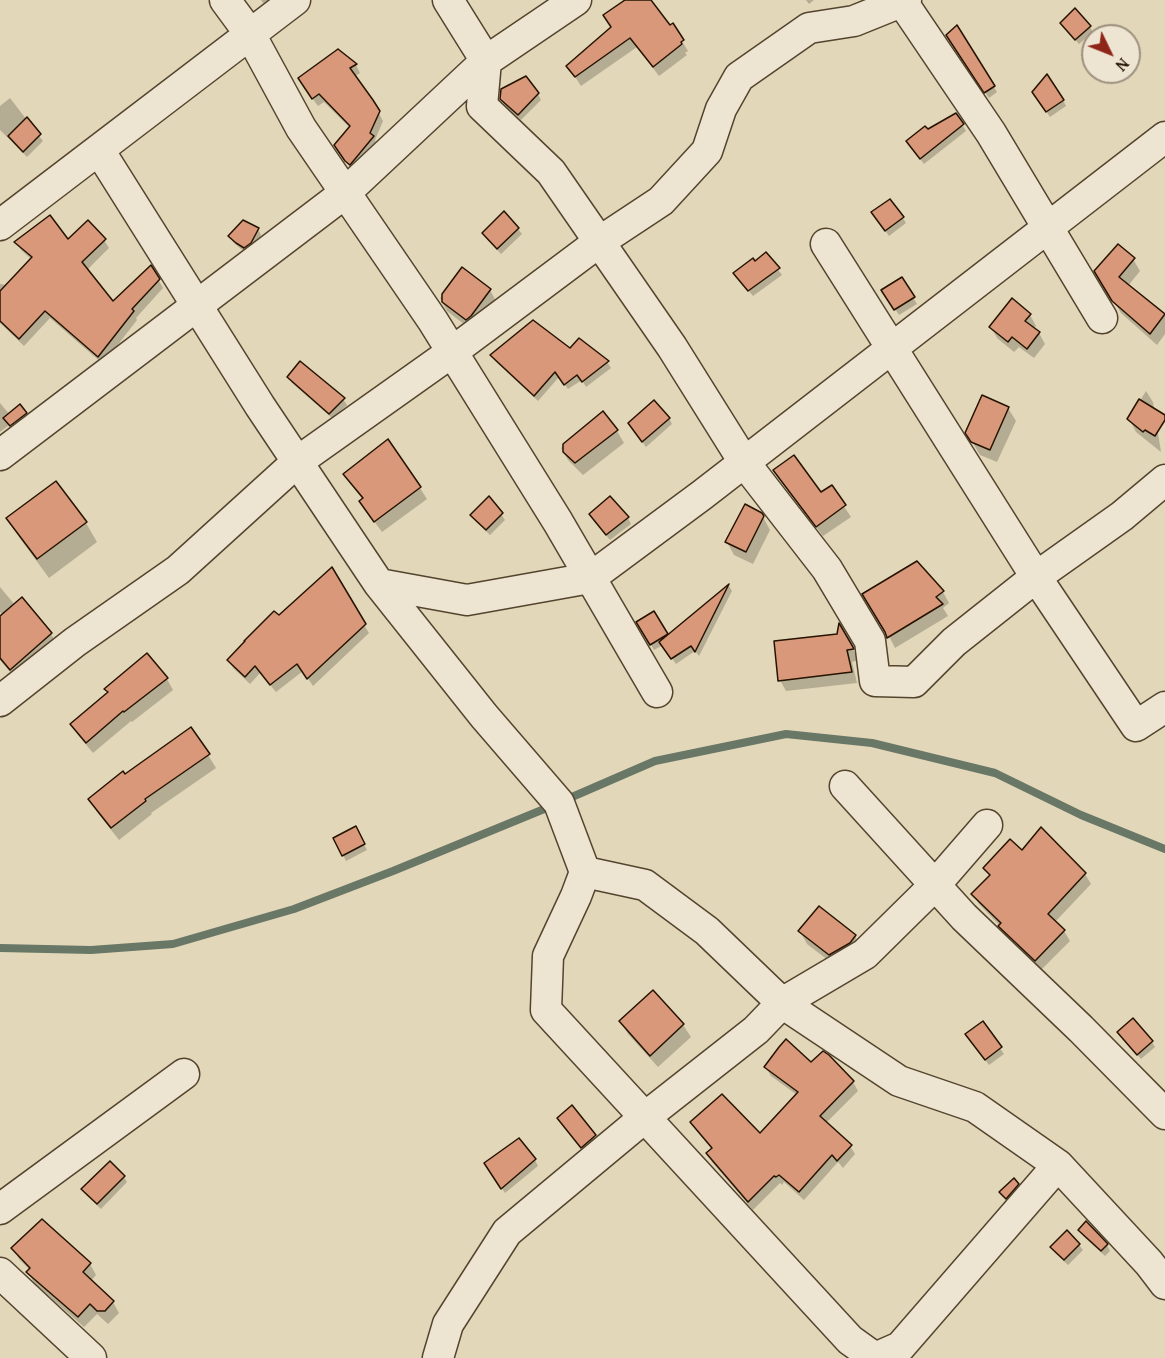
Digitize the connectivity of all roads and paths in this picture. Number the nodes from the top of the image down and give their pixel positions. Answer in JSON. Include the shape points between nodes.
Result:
{"nodes":[{"id":1,"x":225,"y":0,"type":"edge"},
{"id":2,"x":295,"y":0,"type":"edge"},
{"id":3,"x":448,"y":0,"type":"edge"},
{"id":4,"x":576,"y":0,"type":"edge"},
{"id":5,"x":903,"y":1,"type":"edge"},
{"id":6,"x":250,"y":34,"type":"junction"},
{"id":7,"x":486,"y":61,"type":"junction"},
{"id":8,"x":1165,"y":137,"type":"edge"},
{"id":9,"x":99,"y":150,"type":"junction"},
{"id":10,"x":345,"y":192,"type":"junction"},
{"id":11,"x":0,"y":225,"type":"edge"},
{"id":12,"x":1048,"y":228,"type":"junction"},
{"id":13,"x":599,"y":242,"type":"junction"},
{"id":14,"x":826,"y":244,"type":"dead end"},
{"id":15,"x":197,"y":306,"type":"junction"},
{"id":16,"x":1102,"y":318,"type":"dead end"},
{"id":17,"x":891,"y":348,"type":"junction"},
{"id":18,"x":452,"y":352,"type":"junction"},
{"id":19,"x":0,"y":455,"type":"edge"},
{"id":20,"x":297,"y":462,"type":"junction"},
{"id":21,"x":744,"y":462,"type":"junction"},
{"id":22,"x":1165,"y":480,"type":"edge"},
{"id":23,"x":1036,"y":577,"type":"junction"},
{"id":24,"x":590,"y":578,"type":"junction"},
{"id":25,"x":379,"y":584,"type":"junction"},
{"id":26,"x":657,"y":692,"type":"dead end"},
{"id":27,"x":2,"y":695,"type":"edge"},
{"id":28,"x":1165,"y":707,"type":"edge"},
{"id":29,"x":845,"y":786,"type":"dead end"},
{"id":30,"x":987,"y":825,"type":"dead end"},
{"id":31,"x":585,"y":872,"type":"junction"},
{"id":32,"x":935,"y":885,"type":"junction"},
{"id":33,"x":782,"y":1003,"type":"junction"},
{"id":34,"x":184,"y":1074,"type":"dead end"},
{"id":35,"x":1165,"y":1114,"type":"edge"},
{"id":36,"x":644,"y":1118,"type":"junction"},
{"id":37,"x":1059,"y":1165,"type":"junction"},
{"id":38,"x":0,"y":1209,"type":"edge"},
{"id":39,"x":0,"y":1273,"type":"edge"},
{"id":40,"x":1165,"y":1284,"type":"edge"},
{"id":41,"x":91,"y":1358,"type":"edge"},
{"id":42,"x":438,"y":1358,"type":"edge"},
{"id":43,"x":875,"y":1358,"type":"edge"}],
"edges":[{"from":1,"to":6,"type":"street"},
{"from":2,"to":6,"type":"street"},
{"from":3,"to":7,"type":"street"},
{"from":4,"to":7,"type":"street"},
{"from":5,"to":12,"type":"street","via":[[991,133]]},
{"from":5,"to":13,"type":"street","via":[[854,21],[809,28],[739,77],[721,109],[707,151],[661,201]]},
{"from":6,"to":9,"type":"street"},
{"from":6,"to":10,"type":"street","via":[[301,128]]},
{"from":7,"to":10,"type":"street"},
{"from":7,"to":13,"type":"street","via":[[482,106],[551,172]]},
{"from":8,"to":12,"type":"street"},
{"from":9,"to":11,"type":"street"},
{"from":9,"to":15,"type":"street"},
{"from":10,"to":15,"type":"street"},
{"from":10,"to":18,"type":"street"},
{"from":12,"to":16,"type":"street"},
{"from":12,"to":17,"type":"street"},
{"from":13,"to":18,"type":"street"},
{"from":13,"to":21,"type":"street","via":[[672,347]]},
{"from":14,"to":17,"type":"street"},
{"from":15,"to":19,"type":"street"},
{"from":15,"to":20,"type":"street"},
{"from":17,"to":21,"type":"street"},
{"from":17,"to":23,"type":"street"},
{"from":18,"to":20,"type":"street"},
{"from":18,"to":24,"type":"street"},
{"from":20,"to":25,"type":"street"},
{"from":20,"to":27,"type":"street","via":[[177,570]]},
{"from":21,"to":23,"type":"street","via":[[827,569],[870,641],[875,681],[914,682],[954,642]]},
{"from":21,"to":24,"type":"street"},
{"from":22,"to":23,"type":"street"},
{"from":23,"to":28,"type":"street","via":[[1136,726]]},
{"from":24,"to":25,"type":"street","via":[[467,600]]},
{"from":24,"to":26,"type":"street"},
{"from":25,"to":31,"type":"street","via":[[483,716],[559,803]]},
{"from":29,"to":32,"type":"street"},
{"from":30,"to":32,"type":"street"},
{"from":31,"to":33,"type":"street","via":[[645,885],[707,931]]},
{"from":31,"to":36,"type":"street","via":[[548,956],[546,1010]]},
{"from":32,"to":33,"type":"street","via":[[865,954]]},
{"from":32,"to":35,"type":"street"},
{"from":33,"to":36,"type":"street","via":[[756,1030]]},
{"from":33,"to":37,"type":"street","via":[[898,1081],[975,1107]]},
{"from":34,"to":38,"type":"street"},
{"from":36,"to":42,"type":"street","via":[[507,1232],[448,1324]]},
{"from":36,"to":43,"type":"street","via":[[849,1340]]},
{"from":37,"to":40,"type":"street"},
{"from":37,"to":43,"type":"street","via":[[900,1347]]},
{"from":39,"to":41,"type":"street"}]}
